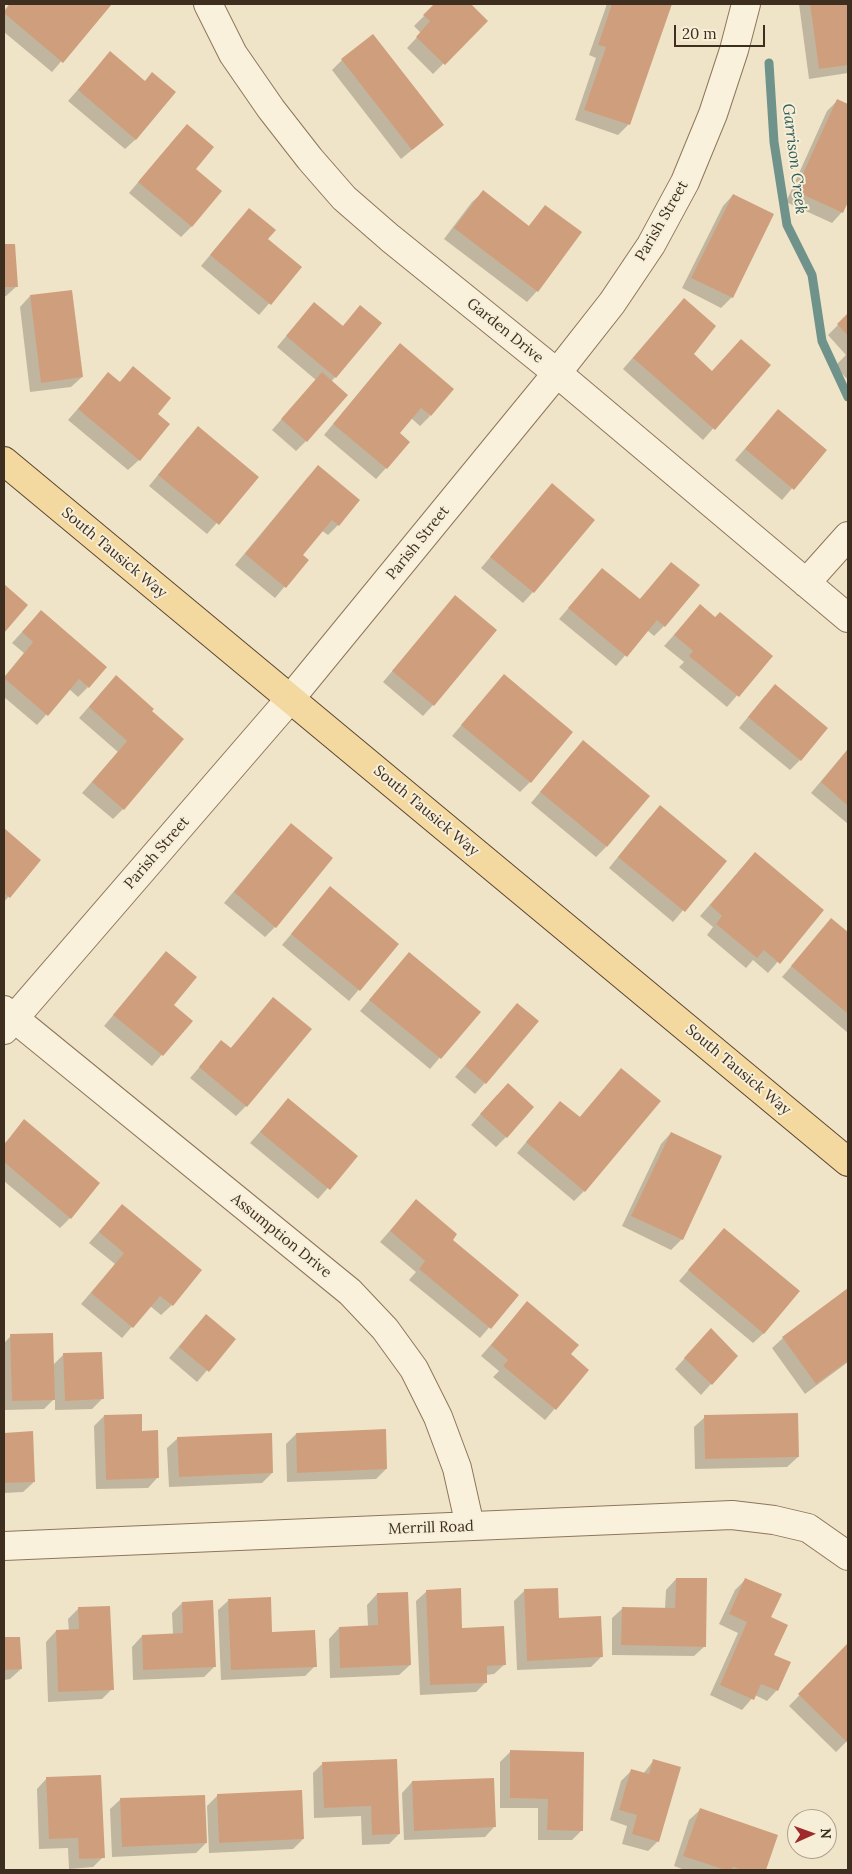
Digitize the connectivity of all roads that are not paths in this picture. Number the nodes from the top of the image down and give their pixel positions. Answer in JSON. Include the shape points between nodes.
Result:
{"nodes":[{"id":1,"x":208,"y":4,"type":"edge"},
{"id":2,"x":746,"y":4,"type":"edge"},
{"id":3,"x":557,"y":373,"type":"junction"},
{"id":4,"x":4,"y":461,"type":"edge"},
{"id":5,"x":848,"y":536,"type":"edge"},
{"id":6,"x":806,"y":583,"type":"junction"},
{"id":7,"x":848,"y":618,"type":"edge"},
{"id":8,"x":290,"y":699,"type":"junction"},
{"id":9,"x":7,"y":1020,"type":"edge"},
{"id":10,"x":848,"y":1162,"type":"edge"},
{"id":11,"x":470,"y":1526,"type":"junction"},
{"id":12,"x":4,"y":1546,"type":"edge"},
{"id":13,"x":848,"y":1556,"type":"edge"}],
"edges":[{"from":1,"to":3,"type":"street","name":"Garden Drive","via":[[233,54],[271,109],[344,198]]},
{"from":2,"to":3,"type":"street","name":"Parish Street","via":[[713,114],[686,182],[640,262]]},
{"from":3,"to":6,"type":"street","name":"Garden Drive"},
{"from":3,"to":8,"type":"street","name":"Parish Street"},
{"from":4,"to":8,"type":"main road","name":"South Tausick Way"},
{"from":5,"to":6,"type":"street"},
{"from":6,"to":7,"type":"street","name":"Garden Drive"},
{"from":8,"to":9,"type":"street","name":"Parish Street"},
{"from":8,"to":10,"type":"main road","name":"South Tausick Way"},
{"from":9,"to":11,"type":"street","name":"Assumption Drive","via":[[350,1292],[385,1329],[414,1369],[438,1417],[457,1468]]},
{"from":11,"to":12,"type":"street","name":"Merrill Road"},
{"from":11,"to":13,"type":"street","name":"Merrill Road","via":[[732,1515],[808,1528]]}]}
